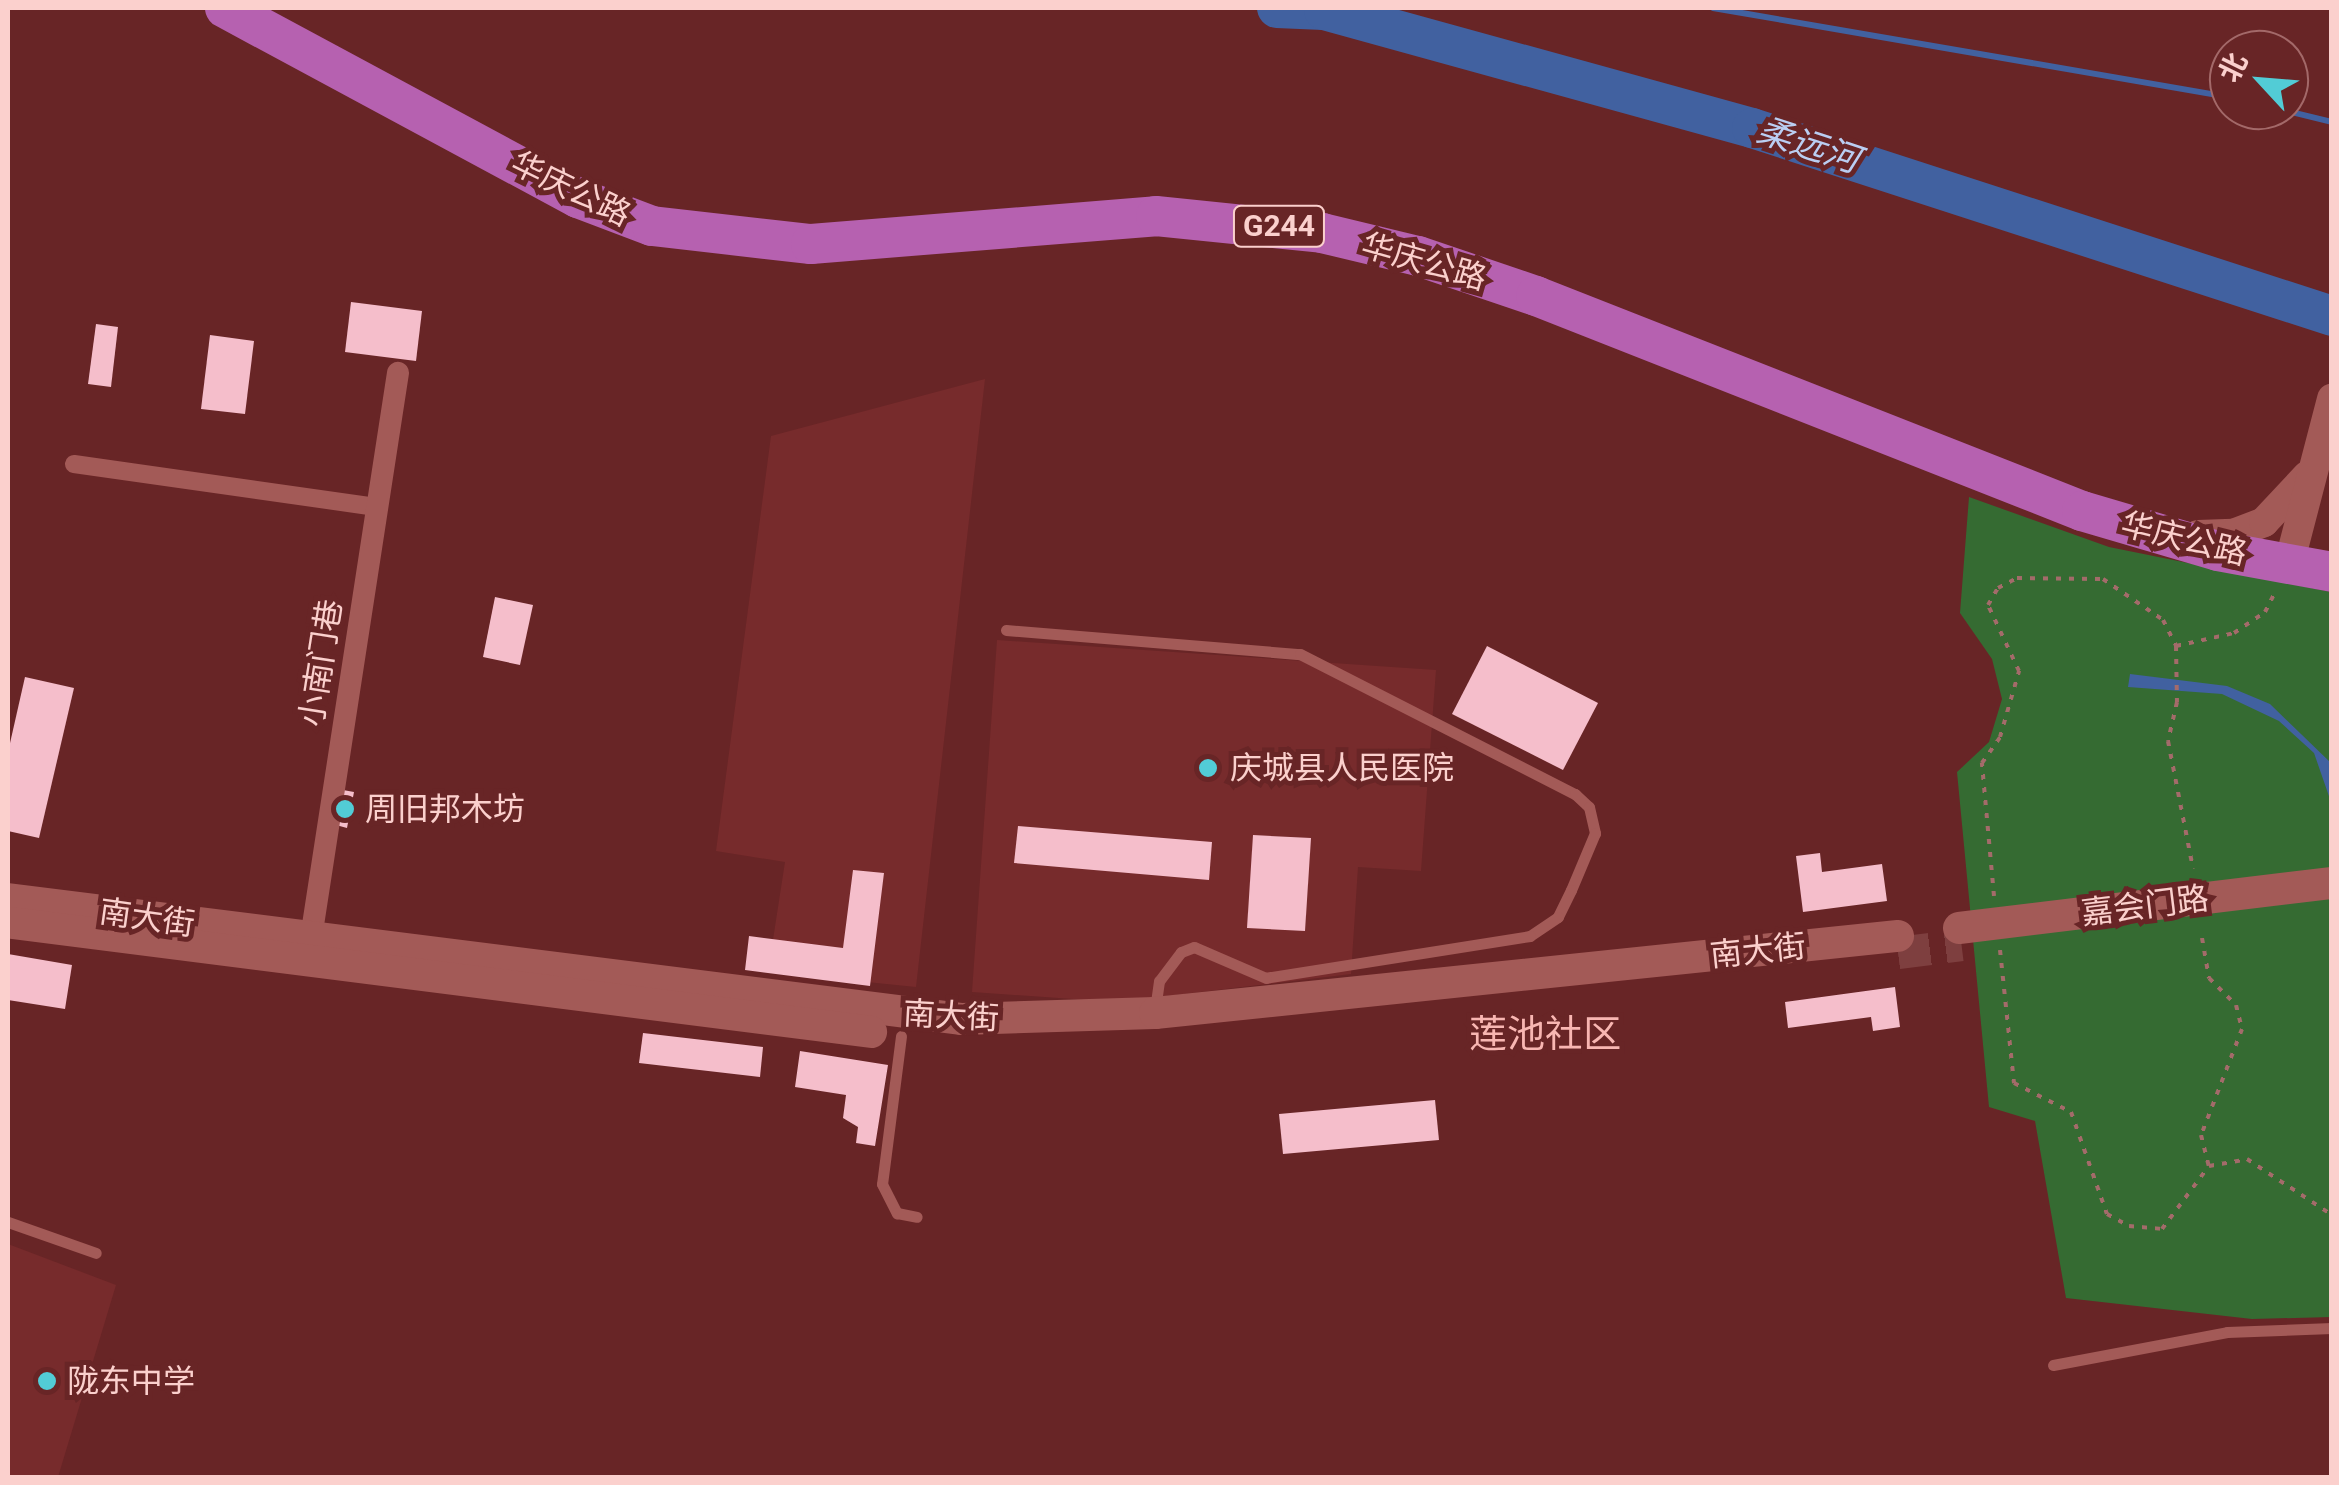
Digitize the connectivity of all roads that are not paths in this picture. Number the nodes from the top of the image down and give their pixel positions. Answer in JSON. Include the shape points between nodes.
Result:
{"nodes":[{"id":1,"x":225,"y":8,"type":"edge"},
{"id":2,"x":250,"y":8,"type":"edge"},
{"id":3,"x":398,"y":373,"type":"dead end"},
{"id":4,"x":2332,"y":399,"type":"edge"},
{"id":5,"x":74,"y":464,"type":"dead end"},
{"id":6,"x":2327,"y":467,"type":"edge"},
{"id":7,"x":378,"y":507,"type":"junction"},
{"id":8,"x":2198,"y":534,"type":"junction"},
{"id":9,"x":2309,"y":562,"type":"edge"},
{"id":10,"x":1006,"y":630,"type":"dead end"},
{"id":11,"x":2332,"y":884,"type":"edge"},
{"id":12,"x":8,"y":900,"type":"edge"},
{"id":13,"x":2332,"y":900,"type":"edge"},
{"id":14,"x":2090,"y":920,"type":"junction"},
{"id":15,"x":8,"y":922,"type":"edge"},
{"id":16,"x":1961,"y":936,"type":"tunnel mouth"},
{"id":17,"x":1898,"y":945,"type":"tunnel mouth"},
{"id":18,"x":309,"y":952,"type":"junction"},
{"id":19,"x":1155,"y":1021,"type":"junction"},
{"id":20,"x":901,"y":1036,"type":"junction"},
{"id":21,"x":917,"y":1216,"type":"dead end"},
{"id":22,"x":8,"y":1222,"type":"edge"},
{"id":23,"x":96,"y":1254,"type":"dead end"},
{"id":24,"x":2332,"y":1328,"type":"edge"},
{"id":25,"x":2052,"y":1365,"type":"dead end"}],
"edges":[{"from":1,"to":9,"type":"highway","name":"华庆公路","number":"G244","via":[[578,198],[652,226],[811,244],[1156,216],[1322,233],[1418,256],[1536,296],[2082,512]]},
{"from":2,"to":8,"type":"highway","name":"华庆公路","number":"G244","via":[[585,186],[655,214],[812,232],[1155,205],[1324,222],[1539,285],[2016,474]]},
{"from":3,"to":7,"type":"street","name":"小南门巷"},
{"from":4,"to":6,"type":"street"},
{"from":5,"to":7,"type":"street"},
{"from":6,"to":8,"type":"street","via":[[2264,522],[2232,534]]},
{"from":6,"to":9,"type":"street"},
{"from":7,"to":18,"type":"street","name":"小南门巷"},
{"from":8,"to":9,"type":"highway","name":"华庆公路","number":"G244"},
{"from":10,"to":19,"type":"lane","via":[[1300,654],[1589,807],[1595,833],[1571,890],[1558,917],[1530,936],[1266,978],[1194,947],[1181,952],[1159,981]]},
{"from":11,"to":14,"type":"main road","name":"嘉会门路"},
{"from":12,"to":18,"type":"main road","name":"南大街"},
{"from":13,"to":14,"type":"main road","name":"嘉会门路"},
{"from":14,"to":16,"type":"main road","name":"嘉会门路"},
{"from":15,"to":18,"type":"main road","name":"南大街"},
{"from":17,"to":19,"type":"main road","name":"南大街"},
{"from":18,"to":19,"type":"main road","name":"南大街","via":[[906,1015]]},
{"from":18,"to":20,"type":"main road","name":"南大街"},
{"from":19,"to":20,"type":"main road","name":"南大街","via":[[1053,1039]]},
{"from":20,"to":21,"type":"lane","via":[[882,1184],[897,1213]]},
{"from":22,"to":23,"type":"lane"},
{"from":24,"to":25,"type":"lane","via":[[2227,1332]]}]}
